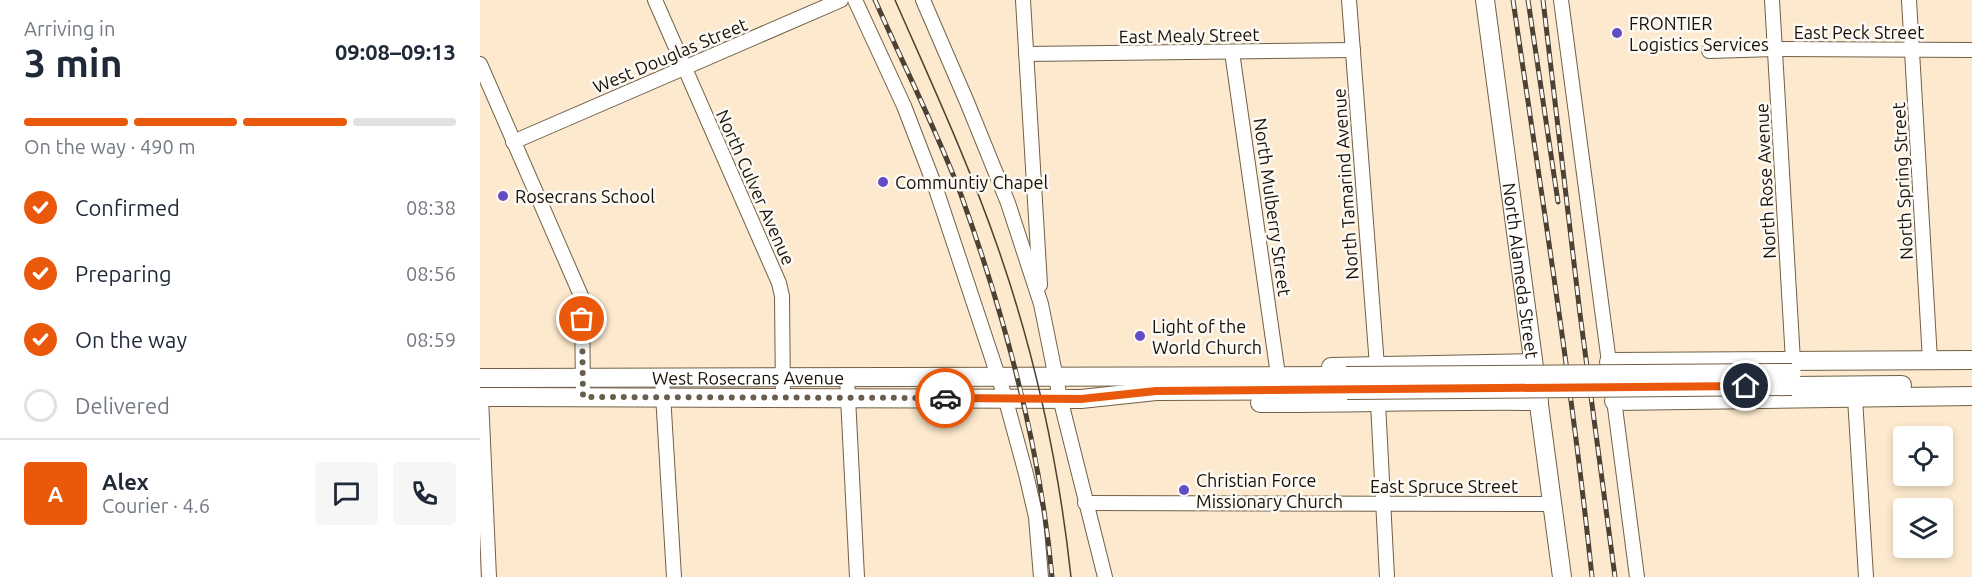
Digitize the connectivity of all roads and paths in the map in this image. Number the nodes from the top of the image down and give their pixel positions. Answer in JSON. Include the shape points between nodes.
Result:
{"nodes":[{"id":1,"x":655,"y":0,"type":"edge"},
{"id":2,"x":841,"y":0,"type":"edge"},
{"id":3,"x":855,"y":0,"type":"edge"},
{"id":4,"x":923,"y":0,"type":"edge"},
{"id":5,"x":1023,"y":0,"type":"edge"},
{"id":6,"x":1349,"y":0,"type":"edge"},
{"id":7,"x":1485,"y":0,"type":"edge"},
{"id":8,"x":1561,"y":0,"type":"edge"},
{"id":9,"x":1772,"y":0,"type":"edge"},
{"id":10,"x":1909,"y":0,"type":"edge"},
{"id":11,"x":1775,"y":49,"type":"junction"},
{"id":12,"x":1353,"y":50,"type":"junction"},
{"id":13,"x":1912,"y":50,"type":"junction"},
{"id":14,"x":1972,"y":50,"type":"edge"},
{"id":15,"x":1709,"y":51,"type":"dead end"},
{"id":16,"x":1232,"y":52,"type":"junction"},
{"id":17,"x":1026,"y":54,"type":"junction"},
{"id":18,"x":480,"y":64,"type":"edge"},
{"id":19,"x":684,"y":69,"type":"junction"},
{"id":20,"x":513,"y":142,"type":"junction"},
{"id":21,"x":1041,"y":304,"type":"junction"},
{"id":22,"x":1930,"y":360,"type":"junction"},
{"id":23,"x":1972,"y":360,"type":"edge"},
{"id":24,"x":1609,"y":362,"type":"junction"},
{"id":25,"x":1533,"y":363,"type":"junction"},
{"id":26,"x":1377,"y":366,"type":"junction"},
{"id":27,"x":1277,"y":368,"type":"junction"},
{"id":28,"x":1972,"y":372,"type":"edge"},
{"id":29,"x":1793,"y":373,"type":"junction"},
{"id":30,"x":847,"y":377,"type":"junction"},
{"id":31,"x":998,"y":377,"type":"junction"},
{"id":32,"x":1064,"y":377,"type":"junction"},
{"id":33,"x":480,"y":378,"type":"edge"},
{"id":34,"x":583,"y":378,"type":"junction"},
{"id":35,"x":662,"y":378,"type":"junction"},
{"id":36,"x":783,"y":378,"type":"junction"},
{"id":37,"x":1347,"y":383,"type":"junction"},
{"id":38,"x":1972,"y":384,"type":"edge"},
{"id":39,"x":1972,"y":396,"type":"edge"},
{"id":40,"x":481,"y":397,"type":"edge"},
{"id":41,"x":583,"y":397,"type":"junction"},
{"id":42,"x":664,"y":397,"type":"junction"},
{"id":43,"x":783,"y":397,"type":"junction"},
{"id":44,"x":848,"y":398,"type":"junction"},
{"id":45,"x":1013,"y":398,"type":"junction"},
{"id":46,"x":1060,"y":398,"type":"junction"},
{"id":47,"x":1855,"y":398,"type":"junction"},
{"id":48,"x":1081,"y":399,"type":"junction"},
{"id":49,"x":1614,"y":401,"type":"junction"},
{"id":50,"x":1539,"y":402,"type":"junction"},
{"id":51,"x":1378,"y":403,"type":"junction"},
{"id":52,"x":1085,"y":503,"type":"junction"},
{"id":53,"x":1551,"y":504,"type":"junction"},
{"id":54,"x":1382,"y":505,"type":"junction"},
{"id":55,"x":489,"y":577,"type":"edge"},
{"id":56,"x":674,"y":577,"type":"edge"},
{"id":57,"x":857,"y":577,"type":"edge"},
{"id":58,"x":1041,"y":577,"type":"edge"},
{"id":59,"x":1105,"y":577,"type":"edge"},
{"id":60,"x":1387,"y":577,"type":"edge"},
{"id":61,"x":1562,"y":577,"type":"edge"},
{"id":62,"x":1637,"y":577,"type":"edge"},
{"id":63,"x":1866,"y":577,"type":"edge"}],
"edges":[{"from":1,"to":19,"type":"street","name":"North Culver Avenue"},
{"from":2,"to":19,"type":"street","name":"West Douglas Street"},
{"from":3,"to":31,"type":"street","via":[[904,106],[936,189]]},
{"from":4,"to":21,"type":"street","via":[[1008,203]]},
{"from":5,"to":17,"type":"street"},
{"from":6,"to":12,"type":"street","name":"North Tamarind Avenue"},
{"from":7,"to":25,"type":"main road","name":"North Alameda Street"},
{"from":8,"to":24,"type":"street"},
{"from":9,"to":11,"type":"street","name":"North Rose Avenue"},
{"from":10,"to":13,"type":"street","name":"North Spring Street"},
{"from":11,"to":13,"type":"street","name":"East Peck Street"},
{"from":11,"to":15,"type":"street","name":"East Peck Street"},
{"from":11,"to":29,"type":"street","name":"North Rose Avenue"},
{"from":12,"to":16,"type":"street","name":"East Mealy Street"},
{"from":12,"to":26,"type":"street","name":"North Tamarind Avenue"},
{"from":13,"to":14,"type":"street","name":"East Peck Street"},
{"from":13,"to":22,"type":"street","name":"North Spring Street"},
{"from":16,"to":17,"type":"street","name":"East Mealy Street"},
{"from":16,"to":27,"type":"street","name":"North Mulberry Street"},
{"from":17,"to":21,"type":"street"},
{"from":18,"to":20,"type":"street"},
{"from":19,"to":20,"type":"street","name":"West Douglas Street"},
{"from":19,"to":36,"type":"street","name":"North Culver Avenue","via":[[778,283],[782,296]]},
{"from":20,"to":34,"type":"street","via":[[582,298]]},
{"from":21,"to":32,"type":"street"},
{"from":22,"to":23,"type":"main road"},
{"from":22,"to":29,"type":"main road"},
{"from":24,"to":29,"type":"main road"},
{"from":24,"to":49,"type":"street"},
{"from":25,"to":26,"type":"main road"},
{"from":25,"to":50,"type":"main road","name":"North Alameda Street"},
{"from":26,"to":27,"type":"main road"},
{"from":27,"to":32,"type":"main road","via":[[1134,369]]},
{"from":28,"to":29,"type":"main road"},
{"from":29,"to":37,"type":"main road","bridge":true},
{"from":29,"to":38,"type":"main road"},
{"from":30,"to":31,"type":"main road","name":"West Rosecrans Avenue"},
{"from":30,"to":36,"type":"main road","name":"West Rosecrans Avenue"},
{"from":30,"to":44,"type":"street"},
{"from":31,"to":32,"type":"main road","name":"West Rosecrans Avenue"},
{"from":31,"to":45,"type":"street"},
{"from":32,"to":37,"type":"main road"},
{"from":32,"to":46,"type":"street"},
{"from":33,"to":34,"type":"main road","name":"West Rosecrans Avenue"},
{"from":34,"to":35,"type":"main road","name":"West Rosecrans Avenue"},
{"from":34,"to":41,"type":"street"},
{"from":35,"to":36,"type":"main road","name":"West Rosecrans Avenue"},
{"from":35,"to":42,"type":"street"},
{"from":36,"to":43,"type":"street","name":"North Culver Avenue"},
{"from":37,"to":48,"type":"main road","via":[[1156,391]]},
{"from":39,"to":47,"type":"main road"},
{"from":40,"to":41,"type":"main road","name":"West Rosecrans Avenue"},
{"from":40,"to":55,"type":"street"},
{"from":41,"to":42,"type":"main road","name":"West Rosecrans Avenue"},
{"from":42,"to":43,"type":"main road","name":"West Rosecrans Avenue"},
{"from":42,"to":56,"type":"street"},
{"from":43,"to":44,"type":"main road","name":"West Rosecrans Avenue"},
{"from":44,"to":45,"type":"main road","name":"West Rosecrans Avenue"},
{"from":44,"to":57,"type":"street"},
{"from":45,"to":46,"type":"main road","name":"West Rosecrans Avenue"},
{"from":45,"to":58,"type":"street","via":[[1035,517]]},
{"from":46,"to":48,"type":"main road","name":"West Rosecrans Avenue"},
{"from":46,"to":52,"type":"street"},
{"from":47,"to":49,"type":"main road"},
{"from":47,"to":63,"type":"street"},
{"from":48,"to":51,"type":"main road","via":[[1146,403]]},
{"from":49,"to":62,"type":"street"},
{"from":50,"to":51,"type":"main road"},
{"from":50,"to":53,"type":"main road","name":"North Alameda Street"},
{"from":51,"to":54,"type":"street"},
{"from":52,"to":54,"type":"street","name":"East Spruce Street"},
{"from":52,"to":59,"type":"street"},
{"from":53,"to":54,"type":"street","name":"East Spruce Street"},
{"from":53,"to":61,"type":"main road","name":"North Alameda Street"},
{"from":54,"to":60,"type":"street"}]}
